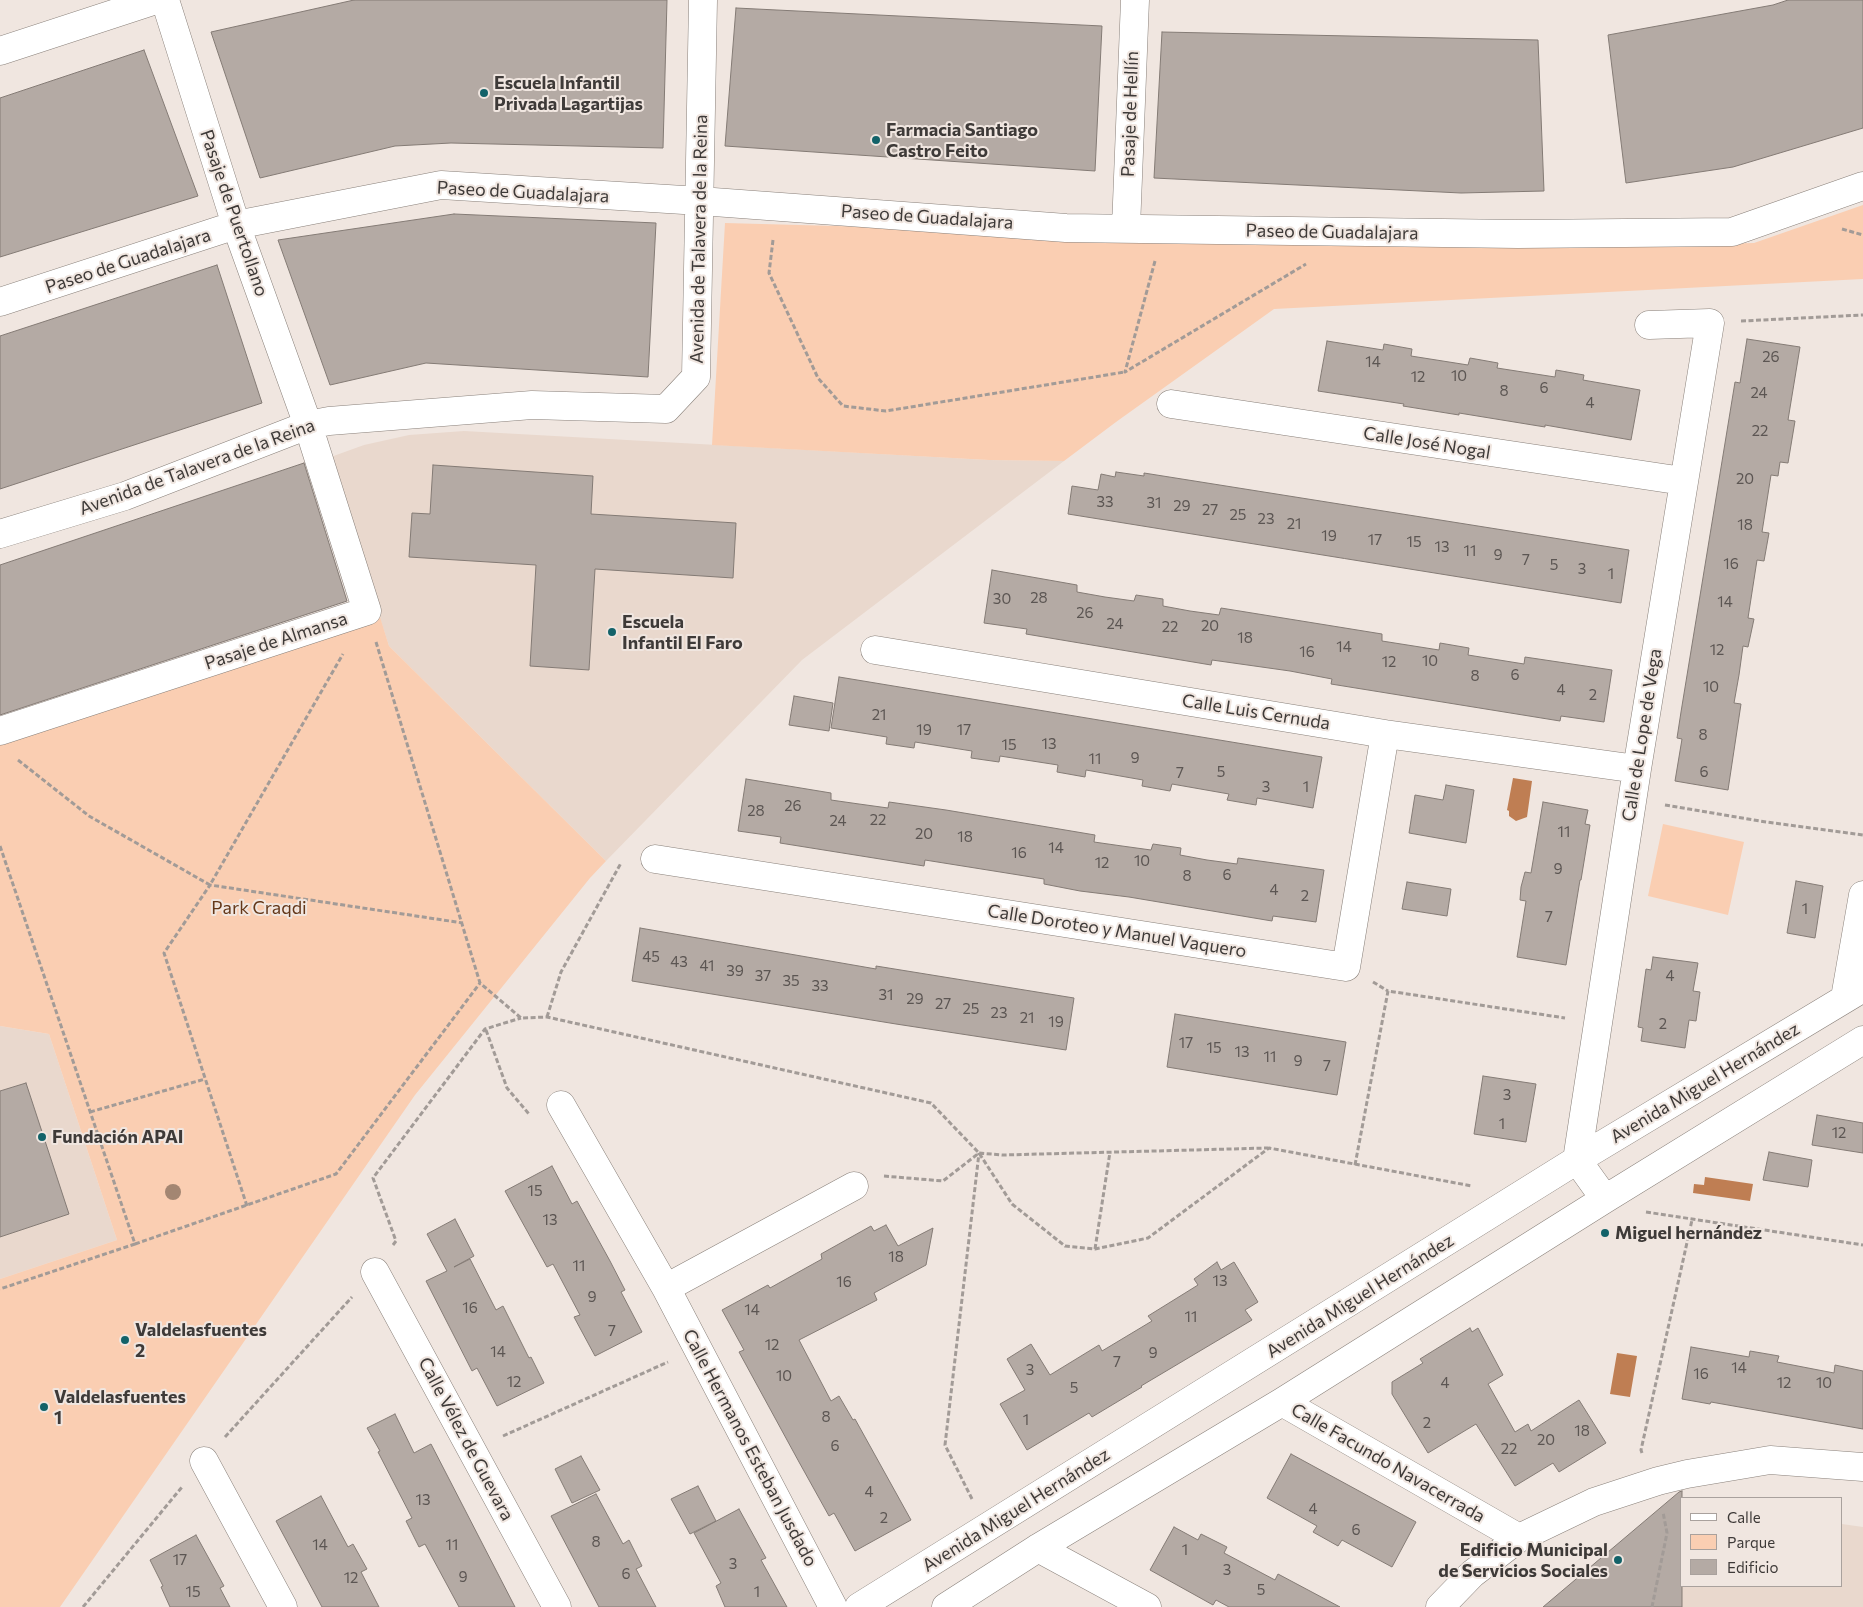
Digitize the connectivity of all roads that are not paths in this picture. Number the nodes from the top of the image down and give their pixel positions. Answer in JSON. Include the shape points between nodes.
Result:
{"nodes":[{"id":1,"x":156,"y":0,"type":"edge"},
{"id":2,"x":164,"y":0,"type":"edge"},
{"id":3,"x":704,"y":0,"type":"edge"},
{"id":4,"x":1135,"y":0,"type":"edge"},
{"id":5,"x":0,"y":50,"type":"edge"},
{"id":6,"x":1863,"y":186,"type":"edge"},
{"id":7,"x":700,"y":201,"type":"junction"},
{"id":8,"x":236,"y":226,"type":"junction"},
{"id":9,"x":1126,"y":228,"type":"junction"},
{"id":10,"x":0,"y":302,"type":"edge"},
{"id":11,"x":1649,"y":325,"type":"dead end"},
{"id":12,"x":1171,"y":404,"type":"dead end"},
{"id":13,"x":308,"y":425,"type":"junction"},
{"id":14,"x":1683,"y":481,"type":"junction"},
{"id":15,"x":0,"y":534,"type":"edge"},
{"id":16,"x":875,"y":650,"type":"dead end"},
{"id":17,"x":0,"y":731,"type":"edge"},
{"id":18,"x":1385,"y":734,"type":"junction"},
{"id":19,"x":1637,"y":769,"type":"junction"},
{"id":20,"x":654,"y":859,"type":"road end"},
{"id":21,"x":1863,"y":895,"type":"edge"},
{"id":22,"x":1854,"y":993,"type":"edge"},
{"id":23,"x":1863,"y":1040,"type":"edge"},
{"id":24,"x":561,"y":1105,"type":"road end"},
{"id":25,"x":1577,"y":1160,"type":"junction"},
{"id":26,"x":854,"y":1186,"type":"road end"},
{"id":27,"x":1602,"y":1202,"type":"junction"},
{"id":28,"x":376,"y":1272,"type":"road end"},
{"id":29,"x":666,"y":1288,"type":"junction"},
{"id":30,"x":1282,"y":1402,"type":"junction"},
{"id":31,"x":204,"y":1461,"type":"road end"},
{"id":32,"x":1863,"y":1467,"type":"edge"},
{"id":33,"x":1519,"y":1538,"type":"junction"},
{"id":34,"x":1038,"y":1548,"type":"junction"},
{"id":35,"x":283,"y":1607,"type":"edge"},
{"id":36,"x":557,"y":1607,"type":"edge"},
{"id":37,"x":833,"y":1607,"type":"edge"},
{"id":38,"x":859,"y":1607,"type":"edge"},
{"id":39,"x":946,"y":1607,"type":"edge"},
{"id":40,"x":1148,"y":1607,"type":"edge"},
{"id":41,"x":1440,"y":1607,"type":"edge"}],
"edges":[{"from":1,"to":5,"type":"street"},
{"from":2,"to":8,"type":"street","name":"Pasaje de Puertollano"},
{"from":3,"to":7,"type":"street","name":"Avenida de Talavera de la Reina"},
{"from":4,"to":9,"type":"street","name":"Pasaje de Hellín"},
{"from":6,"to":9,"type":"street","name":"Paseo de Guadalajara","via":[[1732,232],[1518,234]]},
{"from":7,"to":8,"type":"street","name":"Paseo de Guadalajara","via":[[441,185]]},
{"from":7,"to":9,"type":"street","name":"Paseo de Guadalajara","via":[[1066,228]]},
{"from":7,"to":13,"type":"street","name":"Avenida de Talavera de la Reina","via":[[696,377],[666,409],[532,405]]},
{"from":8,"to":10,"type":"street","name":"Paseo de Guadalajara"},
{"from":8,"to":13,"type":"street","name":"Pasaje de Puertollano"},
{"from":11,"to":14,"type":"street","name":"Calle de Lope de Vega","via":[[1710,323]]},
{"from":12,"to":14,"type":"street","name":"Calle José Nogal"},
{"from":13,"to":15,"type":"street","name":"Avenida de Talavera de la Reina","via":[[124,496]]},
{"from":13,"to":17,"type":"street","name":"Pasaje de Almansa","via":[[367,611]]},
{"from":14,"to":19,"type":"street","name":"Calle de Lope de Vega"},
{"from":16,"to":18,"type":"street","name":"Calle Luis Cernuda"},
{"from":18,"to":19,"type":"street","name":"Calle Luis Cernuda"},
{"from":18,"to":20,"type":"street","name":"Calle Doroteo y Manuel Vaquero","via":[[1346,967]]},
{"from":19,"to":25,"type":"street","name":"Calle de Lope de Vega"},
{"from":21,"to":22,"type":"street"},
{"from":22,"to":25,"type":"street","name":"Avenida Miguel Hernández"},
{"from":23,"to":27,"type":"street"},
{"from":24,"to":29,"type":"street","name":"Calle Hermanos Esteban Jusdado"},
{"from":25,"to":27,"type":"street"},
{"from":25,"to":38,"type":"street","name":"Avenida Miguel Hernández"},
{"from":26,"to":29,"type":"street"},
{"from":27,"to":30,"type":"street"},
{"from":28,"to":36,"type":"street","name":"Calle Vélez de Guevara"},
{"from":29,"to":37,"type":"street","name":"Calle Hermanos Esteban Jusdado"},
{"from":30,"to":33,"type":"street","name":"Calle Facundo Navacerrada"},
{"from":30,"to":34,"type":"street"},
{"from":31,"to":35,"type":"street"},
{"from":32,"to":33,"type":"street","via":[[1770,1460],[1688,1474],[1594,1502]]},
{"from":33,"to":41,"type":"street","via":[[1472,1574]]},
{"from":34,"to":39,"type":"street"},
{"from":34,"to":40,"type":"street"}]}
